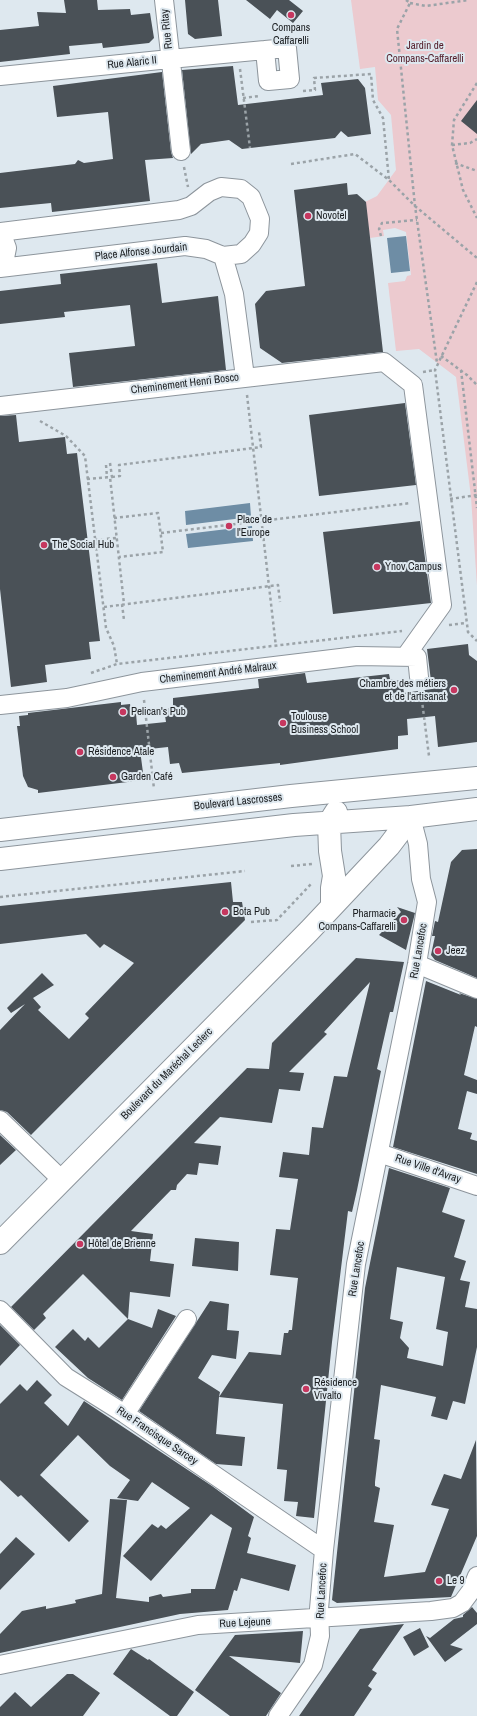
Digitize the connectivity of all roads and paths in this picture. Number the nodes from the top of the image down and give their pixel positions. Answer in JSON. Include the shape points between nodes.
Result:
{"nodes":[{"id":1,"x":164,"y":0,"type":"edge"},
{"id":2,"x":406,"y":0,"type":"edge"},
{"id":3,"x":469,"y":0,"type":"edge"},
{"id":4,"x":410,"y":3,"type":"junction"},
{"id":5,"x":265,"y":50,"type":"dead end"},
{"id":6,"x":237,"y":53,"type":"junction"},
{"id":7,"x":170,"y":59,"type":"junction"},
{"id":8,"x":0,"y":76,"type":"edge"},
{"id":9,"x":477,"y":83,"type":"edge"},
{"id":10,"x":299,"y":92,"type":"dead end"},
{"id":11,"x":267,"y":95,"type":"dead end"},
{"id":12,"x":243,"y":98,"type":"junction"},
{"id":13,"x":477,"y":139,"type":"edge"},
{"id":14,"x":452,"y":145,"type":"junction"},
{"id":15,"x":250,"y":148,"type":"dead end"},
{"id":16,"x":181,"y":151,"type":"joint"},
{"id":17,"x":455,"y":163,"type":"junction"},
{"id":18,"x":291,"y":164,"type":"dead end"},
{"id":19,"x":477,"y":172,"type":"edge"},
{"id":20,"x":389,"y":180,"type":"junction"},
{"id":21,"x":191,"y":206,"type":"junction"},
{"id":22,"x":415,"y":206,"type":"junction"},
{"id":23,"x":477,"y":218,"type":"edge"},
{"id":24,"x":417,"y":220,"type":"junction"},
{"id":25,"x":0,"y":233,"type":"edge"},
{"id":26,"x":381,"y":236,"type":"dead end"},
{"id":27,"x":223,"y":256,"type":"junction"},
{"id":28,"x":477,"y":258,"type":"edge"},
{"id":29,"x":0,"y":267,"type":"edge"},
{"id":30,"x":477,"y":282,"type":"edge"},
{"id":31,"x":441,"y":356,"type":"junction"},
{"id":32,"x":437,"y":364,"type":"junction"},
{"id":33,"x":461,"y":370,"type":"junction"},
{"id":34,"x":245,"y":377,"type":"junction"},
{"id":35,"x":477,"y":385,"type":"edge"},
{"id":36,"x":0,"y":406,"type":"edge"},
{"id":37,"x":40,"y":421,"type":"dead end"},
{"id":38,"x":259,"y":432,"type":"dead end"},
{"id":39,"x":253,"y":448,"type":"junction"},
{"id":40,"x":110,"y":463,"type":"dead end"},
{"id":41,"x":106,"y":465,"type":"dead end"},
{"id":42,"x":110,"y":477,"type":"junction"},
{"id":43,"x":87,"y":479,"type":"junction"},
{"id":44,"x":477,"y":496,"type":"edge"},
{"id":45,"x":450,"y":499,"type":"junction"},
{"id":46,"x":429,"y":501,"type":"junction"},
{"id":47,"x":477,"y":508,"type":"edge"},
{"id":48,"x":114,"y":518,"type":"junction"},
{"id":49,"x":261,"y":521,"type":"junction"},
{"id":50,"x":160,"y":532,"type":"junction"},
{"id":51,"x":116,"y":538,"type":"junction"},
{"id":52,"x":95,"y":540,"type":"junction"},
{"id":53,"x":119,"y":557,"type":"junction"},
{"id":54,"x":269,"y":586,"type":"junction"},
{"id":55,"x":280,"y":602,"type":"dead end"},
{"id":56,"x":123,"y":604,"type":"junction"},
{"id":57,"x":104,"y":607,"type":"junction"},
{"id":58,"x":124,"y":620,"type":"dead end"},
{"id":59,"x":466,"y":623,"type":"junction"},
{"id":60,"x":425,"y":628,"type":"junction"},
{"id":61,"x":477,"y":641,"type":"edge"},
{"id":62,"x":276,"y":646,"type":"junction"},
{"id":63,"x":405,"y":657,"type":"junction"},
{"id":64,"x":117,"y":664,"type":"junction"},
{"id":65,"x":278,"y":666,"type":"junction"},
{"id":66,"x":89,"y":674,"type":"dead end"},
{"id":67,"x":419,"y":678,"type":"joint"},
{"id":68,"x":142,"y":682,"type":"junction"},
{"id":69,"x":0,"y":705,"type":"edge"},
{"id":70,"x":430,"y":756,"type":"dead end"},
{"id":71,"x":477,"y":778,"type":"edge"},
{"id":72,"x":393,"y":787,"type":"junction"},
{"id":73,"x":154,"y":789,"type":"dead end"},
{"id":74,"x":348,"y":791,"type":"junction"},
{"id":75,"x":477,"y":809,"type":"edge"},
{"id":76,"x":411,"y":817,"type":"junction"},
{"id":77,"x":329,"y":823,"type":"junction"},
{"id":78,"x":0,"y":830,"type":"edge"},
{"id":79,"x":313,"y":858,"type":"dead end"},
{"id":80,"x":0,"y":859,"type":"edge"},
{"id":81,"x":314,"y":864,"type":"junction"},
{"id":82,"x":291,"y":866,"type":"dead end"},
{"id":83,"x":313,"y":870,"type":"dead end"},
{"id":84,"x":245,"y":871,"type":"dead end"},
{"id":85,"x":313,"y":881,"type":"dead end"},
{"id":86,"x":0,"y":897,"type":"edge"},
{"id":87,"x":332,"y":904,"type":"junction"},
{"id":88,"x":251,"y":922,"type":"dead end"},
{"id":89,"x":417,"y":964,"type":"junction"},
{"id":90,"x":477,"y":989,"type":"edge"},
{"id":91,"x":0,"y":1120,"type":"edge"},
{"id":92,"x":379,"y":1153,"type":"junction"},
{"id":93,"x":62,"y":1180,"type":"junction"},
{"id":94,"x":477,"y":1186,"type":"edge"},
{"id":95,"x":0,"y":1243,"type":"edge"},
{"id":96,"x":0,"y":1310,"type":"edge"},
{"id":97,"x":187,"y":1319,"type":"dead end"},
{"id":98,"x":125,"y":1414,"type":"junction"},
{"id":99,"x":324,"y":1550,"type":"junction"},
{"id":100,"x":477,"y":1576,"type":"edge"},
{"id":101,"x":320,"y":1618,"type":"junction"},
{"id":102,"x":0,"y":1665,"type":"edge"},
{"id":103,"x":278,"y":1716,"type":"edge"}],
"edges":[{"from":1,"to":7,"type":"street","name":"Rue Ritay"},
{"from":2,"to":4,"type":"path"},
{"from":3,"to":4,"type":"path","via":[[426,6]]},
{"from":4,"to":22,"type":"path","via":[[397,29]]},
{"from":5,"to":6,"type":"street","name":"Rue Alaric II"},
{"from":6,"to":7,"type":"street","name":"Rue Alaric II"},
{"from":6,"to":12,"type":"path"},
{"from":7,"to":8,"type":"street","name":"Rue Alaric II"},
{"from":7,"to":16,"type":"street","name":"Rue Ritay"},
{"from":9,"to":14,"type":"path","via":[[454,120]]},
{"from":10,"to":20,"type":"path","via":[[315,90],[314,78],[371,74],[373,100],[383,118]]},
{"from":11,"to":12,"type":"path"},
{"from":12,"to":15,"type":"path"},
{"from":13,"to":14,"type":"path","via":[[470,143]]},
{"from":14,"to":17,"type":"path"},
{"from":16,"to":21,"type":"path"},
{"from":17,"to":19,"type":"path"},
{"from":17,"to":23,"type":"path","via":[[463,190]]},
{"from":18,"to":20,"type":"path","via":[[355,154]]},
{"from":20,"to":22,"type":"path"},
{"from":21,"to":25,"type":"street","name":"Place Alfonse Jourdain","via":[[179,210]]},
{"from":21,"to":27,"type":"street","name":"Place Alfonse Jourdain","via":[[220,187],[232,187],[252,197],[260,219],[259,233],[241,254]]},
{"from":22,"to":24,"type":"path"},
{"from":22,"to":28,"type":"path"},
{"from":24,"to":26,"type":"path","via":[[382,223],[379,228]]},
{"from":24,"to":32,"type":"path"},
{"from":25,"to":29,"type":"street","name":"Place Alfonse Jourdain","via":[[7,248]]},
{"from":27,"to":29,"type":"street","name":"Place Alfonse Jourdain","via":[[206,249],[185,246]]},
{"from":27,"to":34,"type":"street","via":[[234,294]]},
{"from":30,"to":31,"type":"path"},
{"from":31,"to":32,"type":"path"},
{"from":31,"to":33,"type":"path"},
{"from":32,"to":45,"type":"path","via":[[435,370]]},
{"from":33,"to":35,"type":"path"},
{"from":33,"to":44,"type":"path"},
{"from":34,"to":36,"type":"street","name":"Cheminement Henri Bosco"},
{"from":34,"to":39,"type":"path"},
{"from":34,"to":46,"type":"street","name":"Cheminement Henri Bosco","via":[[384,362],[413,385]]},
{"from":37,"to":43,"type":"path","via":[[66,436],[84,456]]},
{"from":38,"to":39,"type":"path","via":[[261,447]]},
{"from":39,"to":42,"type":"path","via":[[119,465],[120,476]]},
{"from":39,"to":49,"type":"path"},
{"from":40,"to":42,"type":"path"},
{"from":41,"to":42,"type":"path"},
{"from":42,"to":43,"type":"path"},
{"from":42,"to":48,"type":"path"},
{"from":43,"to":52,"type":"path"},
{"from":44,"to":45,"type":"path"},
{"from":44,"to":47,"type":"path"},
{"from":45,"to":46,"type":"path"},
{"from":45,"to":59,"type":"path"},
{"from":46,"to":49,"type":"path"},
{"from":46,"to":60,"type":"street","name":"Cheminement Henri Bosco","via":[[442,606]]},
{"from":48,"to":50,"type":"path","via":[[158,513]]},
{"from":48,"to":51,"type":"path"},
{"from":49,"to":50,"type":"path"},
{"from":49,"to":54,"type":"path"},
{"from":50,"to":53,"type":"path","via":[[163,552]]},
{"from":51,"to":52,"type":"path"},
{"from":51,"to":53,"type":"path"},
{"from":52,"to":57,"type":"path"},
{"from":53,"to":56,"type":"path"},
{"from":54,"to":55,"type":"path","via":[[278,585]]},
{"from":54,"to":56,"type":"path"},
{"from":54,"to":62,"type":"path"},
{"from":56,"to":57,"type":"path"},
{"from":56,"to":58,"type":"path"},
{"from":57,"to":64,"type":"path","via":[[106,628],[114,646]]},
{"from":59,"to":60,"type":"path"},
{"from":59,"to":61,"type":"path","via":[[468,632]]},
{"from":60,"to":62,"type":"path"},
{"from":60,"to":63,"type":"street","name":"Cheminement Henri Bosco"},
{"from":62,"to":64,"type":"path"},
{"from":62,"to":65,"type":"path"},
{"from":63,"to":65,"type":"street","name":"Cheminement André Malraux","via":[[357,656]]},
{"from":63,"to":67,"type":"street","via":[[417,657]]},
{"from":64,"to":66,"type":"path"},
{"from":65,"to":68,"type":"street","name":"Cheminement André Malraux"},
{"from":67,"to":70,"type":"path"},
{"from":68,"to":69,"type":"street","name":"Cheminement André Malraux","via":[[67,698]]},
{"from":68,"to":73,"type":"path"},
{"from":71,"to":72,"type":"main road","name":"Boulevard Lascrosses"},
{"from":72,"to":74,"type":"main road","name":"Boulevard Lascrosses"},
{"from":72,"to":76,"type":"main road"},
{"from":74,"to":77,"type":"main road"},
{"from":74,"to":78,"type":"main road","name":"Boulevard Lascrosses"},
{"from":75,"to":76,"type":"main road"},
{"from":76,"to":77,"type":"main road"},
{"from":76,"to":87,"type":"main road","name":"Boulevard du Maréchal Leclerc","via":[[389,846]]},
{"from":76,"to":89,"type":"street","name":"Rue Lancefoc","via":[[427,902]]},
{"from":77,"to":80,"type":"main road","via":[[207,834]]},
{"from":77,"to":87,"type":"main road","via":[[334,876]]},
{"from":79,"to":81,"type":"path"},
{"from":81,"to":82,"type":"path"},
{"from":81,"to":83,"type":"path"},
{"from":84,"to":86,"type":"path"},
{"from":85,"to":88,"type":"path","via":[[277,920]]},
{"from":87,"to":93,"type":"main road","name":"Boulevard du Maréchal Leclerc","via":[[309,931]]},
{"from":89,"to":90,"type":"street"},
{"from":89,"to":92,"type":"street","name":"Rue Lancefoc"},
{"from":91,"to":93,"type":"street"},
{"from":92,"to":94,"type":"street","name":"Rue Ville d'Avray"},
{"from":92,"to":99,"type":"street","name":"Rue Lancefoc","via":[[356,1264]]},
{"from":93,"to":95,"type":"main road","name":"Boulevard du Maréchal Leclerc"},
{"from":96,"to":98,"type":"street","name":"Rue Francisque Sarcey","via":[[66,1377]]},
{"from":97,"to":98,"type":"street"},
{"from":98,"to":99,"type":"street","name":"Rue Francisque Sarcey"},
{"from":99,"to":101,"type":"street","name":"Rue Lancefoc"},
{"from":100,"to":101,"type":"street","name":"Rue Lejeune","via":[[471,1591],[462,1603],[453,1608]]},
{"from":101,"to":102,"type":"street","name":"Rue Lejeune","via":[[198,1625]]},
{"from":101,"to":103,"type":"street","name":"Rue Lancefoc","via":[[320,1636],[313,1665]]}]}
